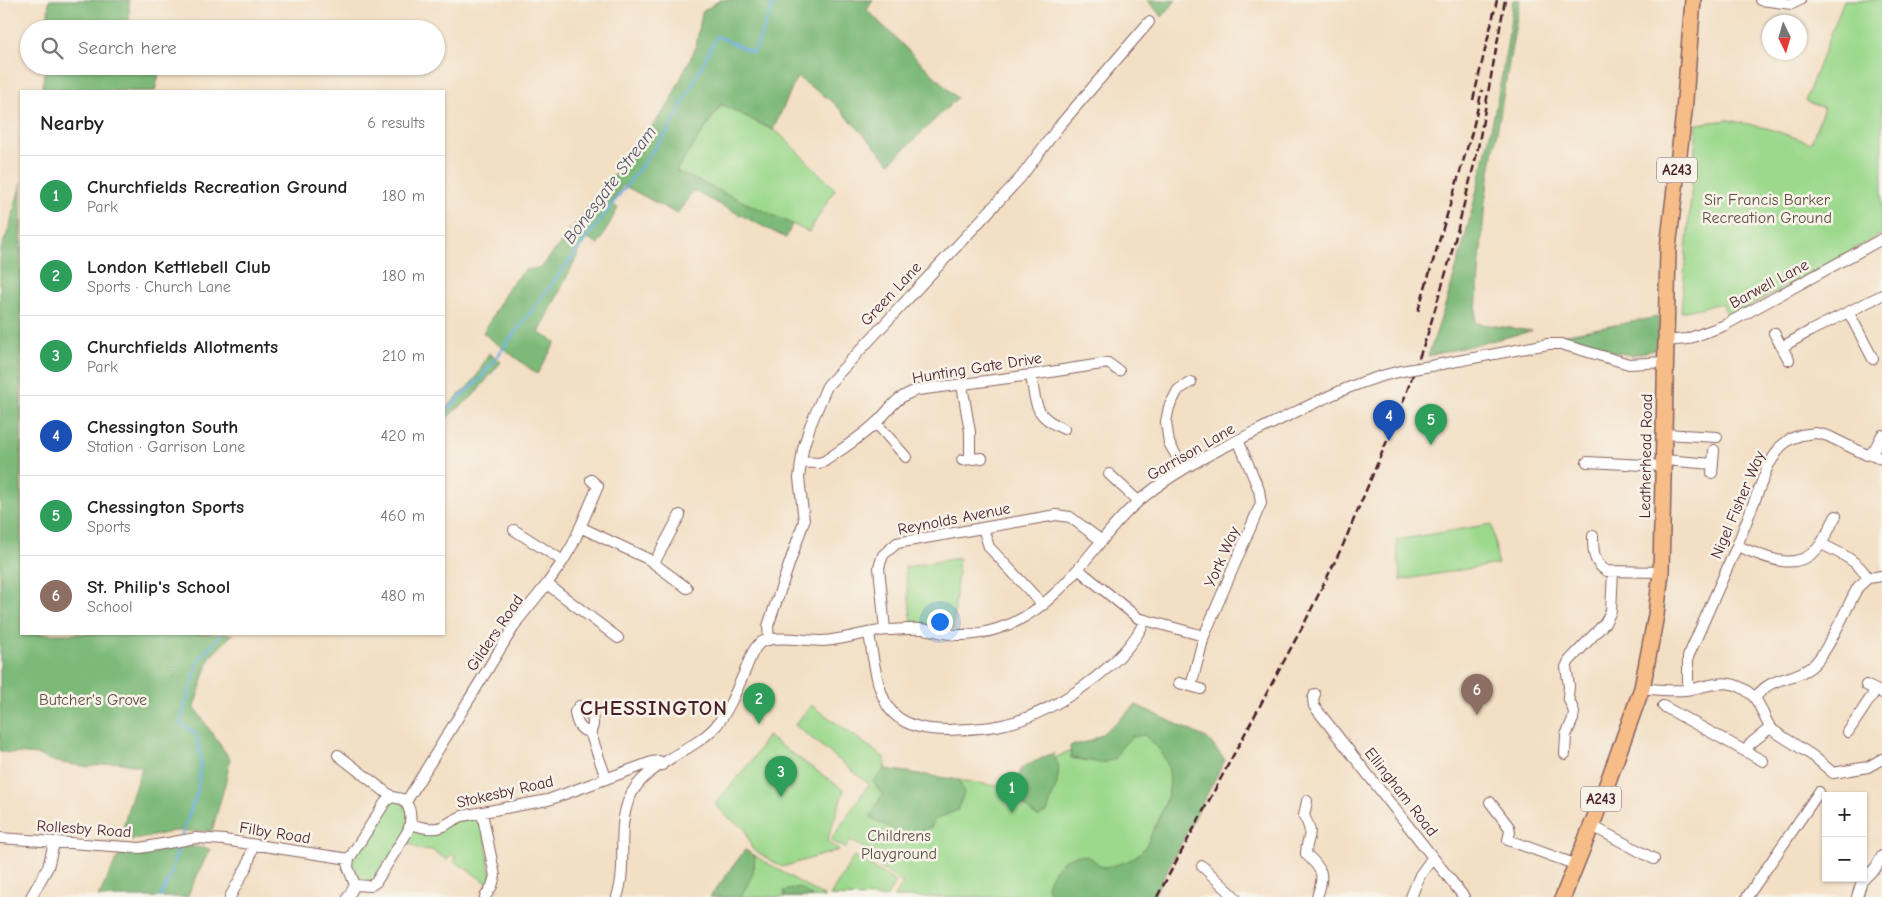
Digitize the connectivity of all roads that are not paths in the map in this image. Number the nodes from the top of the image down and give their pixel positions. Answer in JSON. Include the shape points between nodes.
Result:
{"nodes":[{"id":1,"x":1693,"y":0,"type":"edge"},
{"id":2,"x":1761,"y":0,"type":"edge"},
{"id":3,"x":1800,"y":0,"type":"edge"},
{"id":4,"x":1149,"y":22,"type":"dead end"},
{"id":5,"x":1882,"y":239,"type":"edge"},
{"id":6,"x":1882,"y":295,"type":"edge"},
{"id":7,"x":1850,"y":312,"type":"junction"},
{"id":8,"x":1774,"y":333,"type":"dead end"},
{"id":9,"x":1666,"y":341,"type":"junction"},
{"id":10,"x":1782,"y":347,"type":"junction"},
{"id":11,"x":1868,"y":357,"type":"dead end"},
{"id":12,"x":1789,"y":360,"type":"dead end"},
{"id":13,"x":1665,"y":362,"type":"junction"},
{"id":14,"x":1119,"y":372,"type":"dead end"},
{"id":15,"x":1031,"y":376,"type":"junction"},
{"id":16,"x":1191,"y":382,"type":"dead end"},
{"id":17,"x":962,"y":385,"type":"junction"},
{"id":18,"x":876,"y":423,"type":"junction"},
{"id":19,"x":1064,"y":429,"type":"dead end"},
{"id":20,"x":1664,"y":434,"type":"junction"},
{"id":21,"x":1882,"y":435,"type":"edge"},
{"id":22,"x":1717,"y":437,"type":"dead end"},
{"id":23,"x":1238,"y":440,"type":"junction"},
{"id":24,"x":1714,"y":450,"type":"dead end"},
{"id":25,"x":1871,"y":454,"type":"junction"},
{"id":26,"x":906,"y":457,"type":"dead end"},
{"id":27,"x":982,"y":458,"type":"dead end"},
{"id":28,"x":1882,"y":459,"type":"edge"},
{"id":29,"x":801,"y":462,"type":"junction"},
{"id":30,"x":1587,"y":462,"type":"dead end"},
{"id":31,"x":1664,"y":463,"type":"junction"},
{"id":32,"x":1184,"y":469,"type":"junction"},
{"id":33,"x":1109,"y":474,"type":"dead end"},
{"id":34,"x":599,"y":485,"type":"dead end"},
{"id":35,"x":1138,"y":501,"type":"junction"},
{"id":36,"x":1836,"y":516,"type":"dead end"},
{"id":37,"x":674,"y":520,"type":"dead end"},
{"id":38,"x":580,"y":527,"type":"junction"},
{"id":39,"x":983,"y":528,"type":"junction"},
{"id":40,"x":520,"y":530,"type":"dead end"},
{"id":41,"x":1593,"y":536,"type":"dead end"},
{"id":42,"x":1102,"y":541,"type":"junction"},
{"id":43,"x":1821,"y":544,"type":"junction"},
{"id":44,"x":1737,"y":546,"type":"junction"},
{"id":45,"x":563,"y":561,"type":"junction"},
{"id":46,"x":654,"y":563,"type":"junction"},
{"id":47,"x":1078,"y":569,"type":"junction"},
{"id":48,"x":1613,"y":572,"type":"junction"},
{"id":49,"x":1661,"y":572,"type":"junction"},
{"id":50,"x":1882,"y":576,"type":"edge"},
{"id":51,"x":1868,"y":578,"type":"junction"},
{"id":52,"x":547,"y":584,"type":"junction"},
{"id":53,"x":687,"y":588,"type":"dead end"},
{"id":54,"x":1043,"y":605,"type":"junction"},
{"id":55,"x":1145,"y":620,"type":"junction"},
{"id":56,"x":885,"y":630,"type":"junction"},
{"id":57,"x":869,"y":634,"type":"junction"},
{"id":58,"x":1204,"y":636,"type":"junction"},
{"id":59,"x":618,"y":638,"type":"dead end"},
{"id":60,"x":769,"y":640,"type":"junction"},
{"id":61,"x":1179,"y":683,"type":"dead end"},
{"id":62,"x":1866,"y":685,"type":"dead end"},
{"id":63,"x":1191,"y":686,"type":"junction"},
{"id":64,"x":1642,"y":688,"type":"junction"},
{"id":65,"x":1201,"y":689,"type":"dead end"},
{"id":66,"x":1688,"y":689,"type":"junction"},
{"id":67,"x":1879,"y":692,"type":"edge"},
{"id":68,"x":1315,"y":694,"type":"dead end"},
{"id":69,"x":1755,"y":698,"type":"junction"},
{"id":70,"x":1670,"y":708,"type":"dead end"},
{"id":71,"x":1770,"y":728,"type":"junction"},
{"id":72,"x":590,"y":732,"type":"dead end"},
{"id":73,"x":1848,"y":732,"type":"dead end"},
{"id":74,"x":1565,"y":754,"type":"dead end"},
{"id":75,"x":338,"y":755,"type":"dead end"},
{"id":76,"x":1749,"y":757,"type":"junction"},
{"id":77,"x":1882,"y":759,"type":"edge"},
{"id":78,"x":1763,"y":761,"type":"dead end"},
{"id":79,"x":662,"y":765,"type":"junction"},
{"id":80,"x":624,"y":772,"type":"junction"},
{"id":81,"x":606,"y":778,"type":"junction"},
{"id":82,"x":636,"y":786,"type":"junction"},
{"id":83,"x":1819,"y":792,"type":"dead end"},
{"id":84,"x":392,"y":798,"type":"junction"},
{"id":85,"x":406,"y":802,"type":"junction"},
{"id":86,"x":1307,"y":802,"type":"dead end"},
{"id":87,"x":1490,"y":802,"type":"dead end"},
{"id":88,"x":482,"y":813,"type":"junction"},
{"id":89,"x":410,"y":824,"type":"junction"},
{"id":90,"x":1592,"y":826,"type":"junction"},
{"id":91,"x":0,"y":838,"type":"edge"},
{"id":92,"x":196,"y":838,"type":"joint"},
{"id":93,"x":54,"y":843,"type":"junction"},
{"id":94,"x":253,"y":845,"type":"junction"},
{"id":95,"x":1882,"y":856,"type":"edge"},
{"id":96,"x":1433,"y":857,"type":"junction"},
{"id":97,"x":349,"y":859,"type":"junction"},
{"id":98,"x":1654,"y":859,"type":"dead end"},
{"id":99,"x":1577,"y":865,"type":"junction"},
{"id":100,"x":1202,"y":866,"type":"dead end"},
{"id":101,"x":1879,"y":869,"type":"edge"},
{"id":102,"x":355,"y":885,"type":"junction"},
{"id":103,"x":31,"y":897,"type":"edge"},
{"id":104,"x":230,"y":897,"type":"edge"},
{"id":105,"x":348,"y":897,"type":"edge"},
{"id":106,"x":485,"y":897,"type":"edge"},
{"id":107,"x":617,"y":897,"type":"edge"},
{"id":108,"x":1235,"y":897,"type":"edge"},
{"id":109,"x":1317,"y":897,"type":"edge"},
{"id":110,"x":1410,"y":897,"type":"edge"},
{"id":111,"x":1464,"y":897,"type":"edge"},
{"id":112,"x":1563,"y":897,"type":"edge"},
{"id":113,"x":1746,"y":897,"type":"edge"},
{"id":114,"x":1857,"y":897,"type":"edge"}],
"edges":[{"from":1,"to":9,"type":"highway","name":"Leatherhead Road","number":"A243","via":[[1668,248]]},
{"from":2,"to":3,"type":"street","via":[[1788,4]]},
{"from":4,"to":29,"type":"street","name":"Green Lane","via":[[1060,125],[1021,177],[827,386],[810,426]]},
{"from":5,"to":9,"type":"street","name":"Barwell Lane","via":[[1722,326],[1687,339]]},
{"from":6,"to":7,"type":"street"},
{"from":7,"to":10,"type":"street"},
{"from":7,"to":11,"type":"street"},
{"from":8,"to":10,"type":"street"},
{"from":9,"to":13,"type":"highway","name":"Leatherhead Road","number":"A243"},
{"from":10,"to":12,"type":"street"},
{"from":13,"to":20,"type":"highway","name":"Leatherhead Road","number":"A243"},
{"from":13,"to":23,"type":"street","name":"Garrison Lane","bridge":true,"via":[[1629,364],[1561,344],[1548,344],[1385,374],[1358,383]]},
{"from":14,"to":15,"type":"street","name":"Hunting Gate Drive","via":[[1108,363]]},
{"from":15,"to":17,"type":"street","name":"Hunting Gate Drive"},
{"from":15,"to":19,"type":"street","via":[[1037,406],[1043,417]]},
{"from":16,"to":32,"type":"street","via":[[1178,390],[1166,422],[1170,443]]},
{"from":17,"to":18,"type":"street","name":"Hunting Gate Drive","via":[[904,394]]},
{"from":17,"to":27,"type":"street","via":[[970,432],[966,459]]},
{"from":18,"to":26,"type":"street"},
{"from":18,"to":29,"type":"street","name":"Hunting Gate Drive","via":[[825,461]]},
{"from":20,"to":22,"type":"street"},
{"from":20,"to":31,"type":"highway","name":"Leatherhead Road","number":"A243"},
{"from":21,"to":25,"type":"street"},
{"from":23,"to":32,"type":"street","name":"Garrison Lane"},
{"from":23,"to":58,"type":"street","name":"York Way","via":[[1261,502]]},
{"from":24,"to":31,"type":"street","via":[[1712,468]]},
{"from":25,"to":28,"type":"street","name":"Nigel Fisher Way"},
{"from":25,"to":44,"type":"street","name":"Nigel Fisher Way","via":[[1861,453],[1816,433],[1790,439],[1780,447],[1768,466]]},
{"from":29,"to":60,"type":"street","name":"Green Lane","via":[[799,478],[804,521],[768,626]]},
{"from":30,"to":31,"type":"street"},
{"from":31,"to":49,"type":"highway","name":"Leatherhead Road","number":"A243"},
{"from":32,"to":35,"type":"street","name":"Garrison Lane"},
{"from":33,"to":35,"type":"street"},
{"from":34,"to":38,"type":"street","name":"Gilders Road"},
{"from":35,"to":42,"type":"street","name":"Garrison Lane"},
{"from":36,"to":43,"type":"street"},
{"from":37,"to":46,"type":"street"},
{"from":38,"to":45,"type":"street","name":"Gilders Road"},
{"from":38,"to":46,"type":"street"},
{"from":39,"to":42,"type":"street","name":"Reynolds Avenue","via":[[1056,515],[1070,517]]},
{"from":39,"to":54,"type":"street","via":[[989,547]]},
{"from":39,"to":56,"type":"street","name":"Reynolds Avenue","via":[[897,543],[883,555],[879,567]]},
{"from":40,"to":45,"type":"street"},
{"from":41,"to":48,"type":"street","via":[[1593,552],[1598,565]]},
{"from":42,"to":47,"type":"street","name":"Garrison Lane"},
{"from":43,"to":44,"type":"street","via":[[1809,556],[1791,562],[1778,561]]},
{"from":43,"to":51,"type":"street","via":[[1852,560]]},
{"from":44,"to":66,"type":"street","name":"Nigel Fisher Way","via":[[1688,657]]},
{"from":45,"to":52,"type":"street","name":"Gilders Road"},
{"from":46,"to":53,"type":"street"},
{"from":47,"to":54,"type":"street","name":"Garrison Lane"},
{"from":47,"to":55,"type":"street","via":[[1138,618]]},
{"from":48,"to":49,"type":"street"},
{"from":48,"to":74,"type":"street","via":[[1610,611],[1605,623],[1566,668],[1568,697],[1574,712],[1566,735]]},
{"from":49,"to":64,"type":"highway","name":"Leatherhead Road","number":"A243"},
{"from":50,"to":51,"type":"street"},
{"from":51,"to":69,"type":"street","via":[[1858,587],[1816,662],[1802,673],[1769,684]]},
{"from":52,"to":59,"type":"street"},
{"from":52,"to":85,"type":"street","name":"Gilders Road","via":[[518,620]]},
{"from":54,"to":56,"type":"street","name":"Garrison Lane","via":[[1014,622],[972,635],[919,629]]},
{"from":55,"to":57,"type":"street","via":[[1133,641],[1111,664],[1074,693],[1034,715],[977,730],[917,727],[892,712],[885,702]]},
{"from":55,"to":58,"type":"street"},
{"from":56,"to":57,"type":"street","name":"Garrison Lane"},
{"from":57,"to":60,"type":"street","name":"Garrison Lane","via":[[822,641]]},
{"from":58,"to":63,"type":"street","name":"York Way"},
{"from":60,"to":79,"type":"street","via":[[756,648],[726,711],[714,727]]},
{"from":61,"to":63,"type":"street"},
{"from":62,"to":67,"type":"street"},
{"from":63,"to":65,"type":"street"},
{"from":64,"to":66,"type":"street"},
{"from":64,"to":90,"type":"highway","name":"Leatherhead Road","number":"A243"},
{"from":66,"to":69,"type":"street","via":[[1724,683],[1736,685]]},
{"from":67,"to":73,"type":"street"},
{"from":68,"to":96,"type":"street","name":"Ellingham Road","via":[[1314,706]]},
{"from":69,"to":71,"type":"street"},
{"from":70,"to":76,"type":"street"},
{"from":71,"to":76,"type":"street","via":[[1757,737]]},
{"from":71,"to":77,"type":"street","via":[[1833,774],[1868,767]]},
{"from":72,"to":81,"type":"street"},
{"from":75,"to":84,"type":"street"},
{"from":76,"to":78,"type":"street"},
{"from":79,"to":80,"type":"street","name":"Stokesby Road","via":[[656,761]]},
{"from":79,"to":82,"type":"street"},
{"from":80,"to":81,"type":"street","name":"Stokesby Road"},
{"from":80,"to":82,"type":"street"},
{"from":81,"to":88,"type":"street","name":"Stokesby Road","via":[[548,800]]},
{"from":82,"to":107,"type":"street","via":[[628,800],[622,826],[622,869]]},
{"from":83,"to":113,"type":"street"},
{"from":84,"to":85,"type":"street"},
{"from":84,"to":97,"type":"street","via":[[386,801]]},
{"from":85,"to":89,"type":"street","via":[[410,809]]},
{"from":86,"to":109,"type":"street","via":[[1304,816],[1311,836],[1306,854],[1317,864],[1322,875]]},
{"from":87,"to":99,"type":"street","via":[[1509,827],[1508,840]]},
{"from":88,"to":89,"type":"street","name":"Stokesby Road","via":[[454,819],[438,828]]},
{"from":88,"to":106,"type":"street","via":[[494,876]]},
{"from":89,"to":102,"type":"street","via":[[376,882],[370,886]]},
{"from":90,"to":98,"type":"street"},
{"from":90,"to":99,"type":"highway","name":"Leatherhead Road","number":"A243"},
{"from":91,"to":93,"type":"street","name":"Rollesby Road"},
{"from":92,"to":93,"type":"street","name":"Rollesby Road","via":[[140,848]]},
{"from":92,"to":94,"type":"street","name":"Filby Road"},
{"from":93,"to":103,"type":"street","via":[[48,867]]},
{"from":94,"to":97,"type":"street","name":"Filby Road"},
{"from":94,"to":104,"type":"street","via":[[248,864]]},
{"from":95,"to":101,"type":"street"},
{"from":96,"to":110,"type":"street"},
{"from":96,"to":111,"type":"street","name":"Ellingham Road"},
{"from":97,"to":102,"type":"street","via":[[348,867]]},
{"from":99,"to":112,"type":"highway","name":"Leatherhead Road","number":"A243"},
{"from":100,"to":108,"type":"street"},
{"from":101,"to":114,"type":"street","via":[[1862,881]]},
{"from":102,"to":105,"type":"street"}]}
